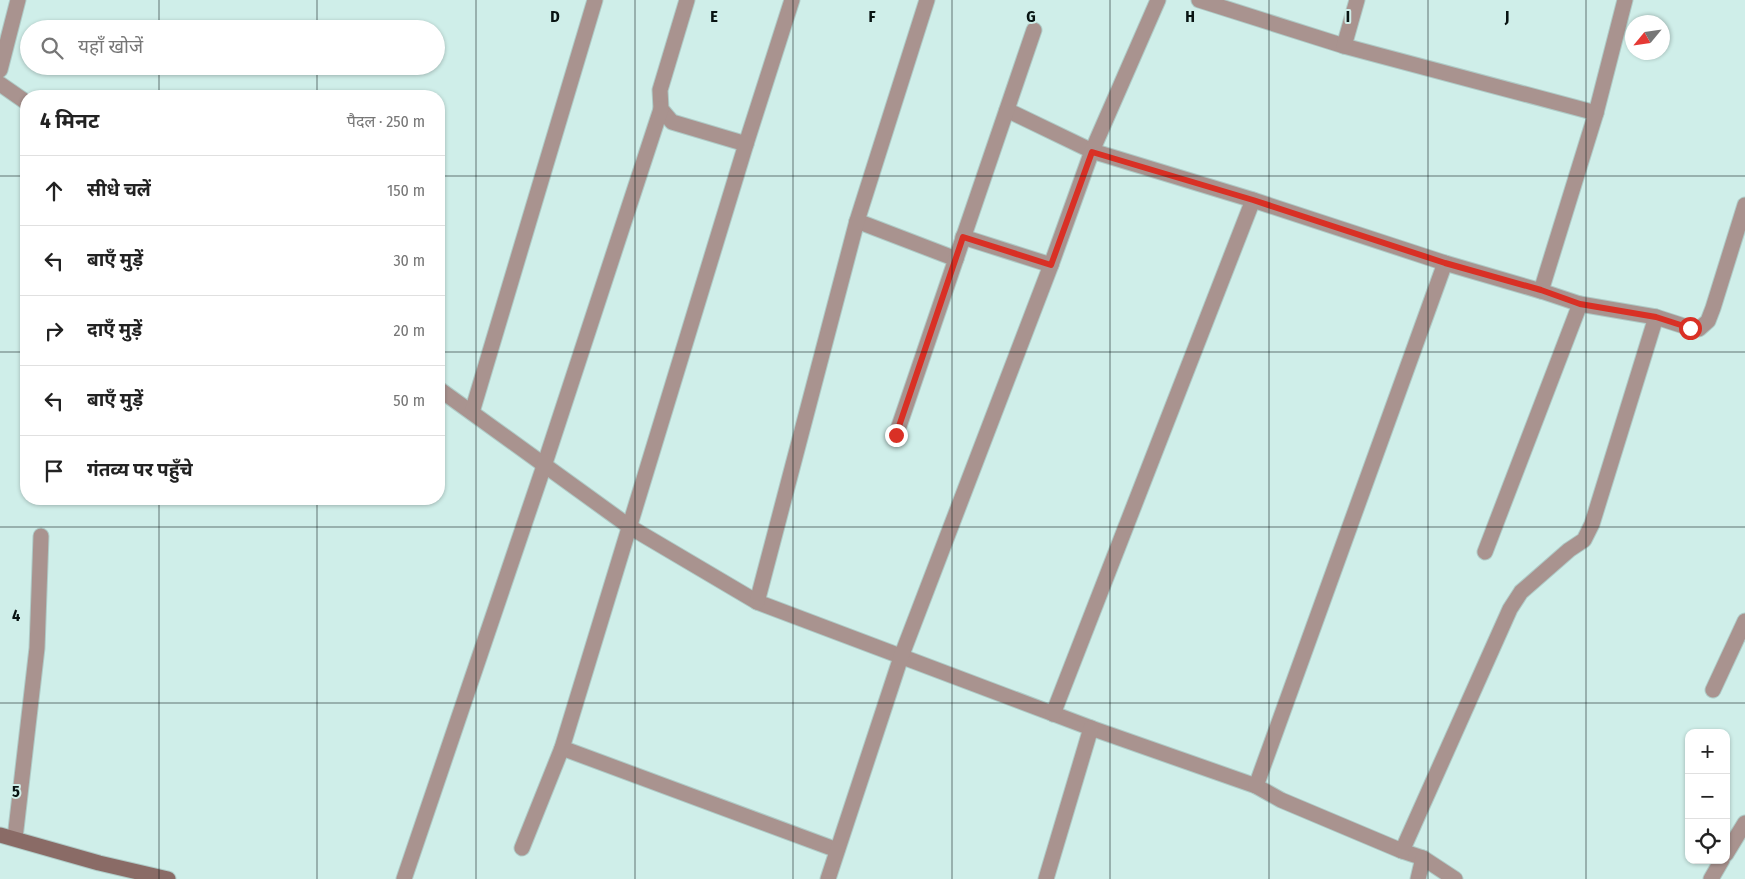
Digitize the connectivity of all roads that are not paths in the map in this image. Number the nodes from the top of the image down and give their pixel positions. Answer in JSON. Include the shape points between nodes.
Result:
{"nodes":[{"id":1,"x":18,"y":0,"type":"edge"},
{"id":2,"x":596,"y":0,"type":"edge"},
{"id":3,"x":687,"y":0,"type":"edge"},
{"id":4,"x":792,"y":0,"type":"edge"},
{"id":5,"x":926,"y":0,"type":"edge"},
{"id":6,"x":1158,"y":0,"type":"edge"},
{"id":7,"x":1199,"y":0,"type":"edge"},
{"id":8,"x":1357,"y":0,"type":"edge"},
{"id":9,"x":1625,"y":0,"type":"edge"},
{"id":10,"x":1034,"y":30,"type":"dead end"},
{"id":11,"x":1344,"y":46,"type":"junction"},
{"id":12,"x":0,"y":70,"type":"edge"},
{"id":13,"x":0,"y":84,"type":"edge"},
{"id":14,"x":20,"y":98,"type":"edge"},
{"id":15,"x":661,"y":109,"type":"junction"},
{"id":16,"x":1007,"y":110,"type":"junction"},
{"id":17,"x":1596,"y":113,"type":"junction"},
{"id":18,"x":746,"y":144,"type":"junction"},
{"id":19,"x":1092,"y":152,"type":"junction"},
{"id":20,"x":1253,"y":200,"type":"junction"},
{"id":21,"x":1745,"y":205,"type":"edge"},
{"id":22,"x":857,"y":221,"type":"junction"},
{"id":23,"x":963,"y":237,"type":"junction"},
{"id":24,"x":956,"y":259,"type":"junction"},
{"id":25,"x":1445,"y":263,"type":"junction"},
{"id":26,"x":1051,"y":265,"type":"junction"},
{"id":27,"x":1541,"y":290,"type":"junction"},
{"id":28,"x":1580,"y":304,"type":"junction"},
{"id":29,"x":1656,"y":317,"type":"junction"},
{"id":30,"x":445,"y":393,"type":"edge"},
{"id":31,"x":472,"y":412,"type":"junction"},
{"id":32,"x":896,"y":435,"type":"dead end"},
{"id":33,"x":544,"y":466,"type":"junction"},
{"id":34,"x":630,"y":526,"type":"junction"},
{"id":35,"x":41,"y":536,"type":"dead end"},
{"id":36,"x":1485,"y":552,"type":"dead end"},
{"id":37,"x":757,"y":602,"type":"junction"},
{"id":38,"x":1745,"y":621,"type":"edge"},
{"id":39,"x":901,"y":657,"type":"junction"},
{"id":40,"x":1713,"y":690,"type":"dead end"},
{"id":41,"x":1053,"y":714,"type":"junction"},
{"id":42,"x":1091,"y":728,"type":"junction"},
{"id":43,"x":562,"y":748,"type":"junction"},
{"id":44,"x":1256,"y":786,"type":"junction"},
{"id":45,"x":1745,"y":823,"type":"edge"},
{"id":46,"x":7,"y":837,"type":"edge"},
{"id":47,"x":1730,"y":847,"type":"edge"},
{"id":48,"x":522,"y":848,"type":"dead end"},
{"id":49,"x":837,"y":850,"type":"junction"},
{"id":50,"x":1402,"y":851,"type":"junction"},
{"id":51,"x":1423,"y":858,"type":"junction"},
{"id":52,"x":1720,"y":864,"type":"edge"},
{"id":53,"x":168,"y":879,"type":"edge"},
{"id":54,"x":404,"y":879,"type":"edge"},
{"id":55,"x":828,"y":879,"type":"edge"},
{"id":56,"x":1046,"y":879,"type":"edge"},
{"id":57,"x":1418,"y":879,"type":"edge"},
{"id":58,"x":1456,"y":879,"type":"edge"},
{"id":59,"x":1711,"y":879,"type":"edge"}],
"edges":[{"from":1,"to":12,"type":"street"},
{"from":2,"to":31,"type":"street"},
{"from":3,"to":15,"type":"street","via":[[660,90]]},
{"from":4,"to":18,"type":"street"},
{"from":5,"to":22,"type":"street"},
{"from":6,"to":19,"type":"street"},
{"from":7,"to":11,"type":"street"},
{"from":8,"to":11,"type":"street"},
{"from":9,"to":17,"type":"street"},
{"from":10,"to":16,"type":"street"},
{"from":11,"to":17,"type":"street"},
{"from":13,"to":14,"type":"street"},
{"from":15,"to":18,"type":"street","via":[[672,122]]},
{"from":15,"to":33,"type":"street"},
{"from":16,"to":19,"type":"street"},
{"from":16,"to":23,"type":"street"},
{"from":17,"to":27,"type":"street"},
{"from":18,"to":34,"type":"street"},
{"from":19,"to":20,"type":"street"},
{"from":19,"to":26,"type":"street"},
{"from":20,"to":25,"type":"street"},
{"from":20,"to":41,"type":"street"},
{"from":21,"to":29,"type":"street","via":[[1708,321],[1699,329]]},
{"from":22,"to":24,"type":"street"},
{"from":22,"to":37,"type":"street"},
{"from":23,"to":24,"type":"street"},
{"from":23,"to":26,"type":"street"},
{"from":24,"to":32,"type":"street"},
{"from":25,"to":27,"type":"street"},
{"from":25,"to":44,"type":"street"},
{"from":26,"to":39,"type":"street"},
{"from":27,"to":28,"type":"street"},
{"from":28,"to":29,"type":"street"},
{"from":28,"to":36,"type":"street"},
{"from":29,"to":50,"type":"street","via":[[1592,524],[1584,540],[1520,592],[1510,609]]},
{"from":30,"to":31,"type":"street"},
{"from":31,"to":33,"type":"street"},
{"from":33,"to":34,"type":"street"},
{"from":33,"to":54,"type":"street"},
{"from":34,"to":37,"type":"street"},
{"from":34,"to":43,"type":"street"},
{"from":35,"to":46,"type":"street","via":[[37,648]]},
{"from":37,"to":39,"type":"street"},
{"from":38,"to":40,"type":"street"},
{"from":39,"to":41,"type":"street"},
{"from":39,"to":49,"type":"street"},
{"from":41,"to":42,"type":"street"},
{"from":42,"to":44,"type":"street"},
{"from":42,"to":56,"type":"street"},
{"from":43,"to":48,"type":"street"},
{"from":43,"to":49,"type":"street"},
{"from":44,"to":50,"type":"street"},
{"from":45,"to":47,"type":"street"},
{"from":46,"to":53,"type":"street"},
{"from":49,"to":55,"type":"street"},
{"from":50,"to":51,"type":"street"},
{"from":51,"to":57,"type":"street"},
{"from":51,"to":58,"type":"street"},
{"from":52,"to":59,"type":"street"}]}
